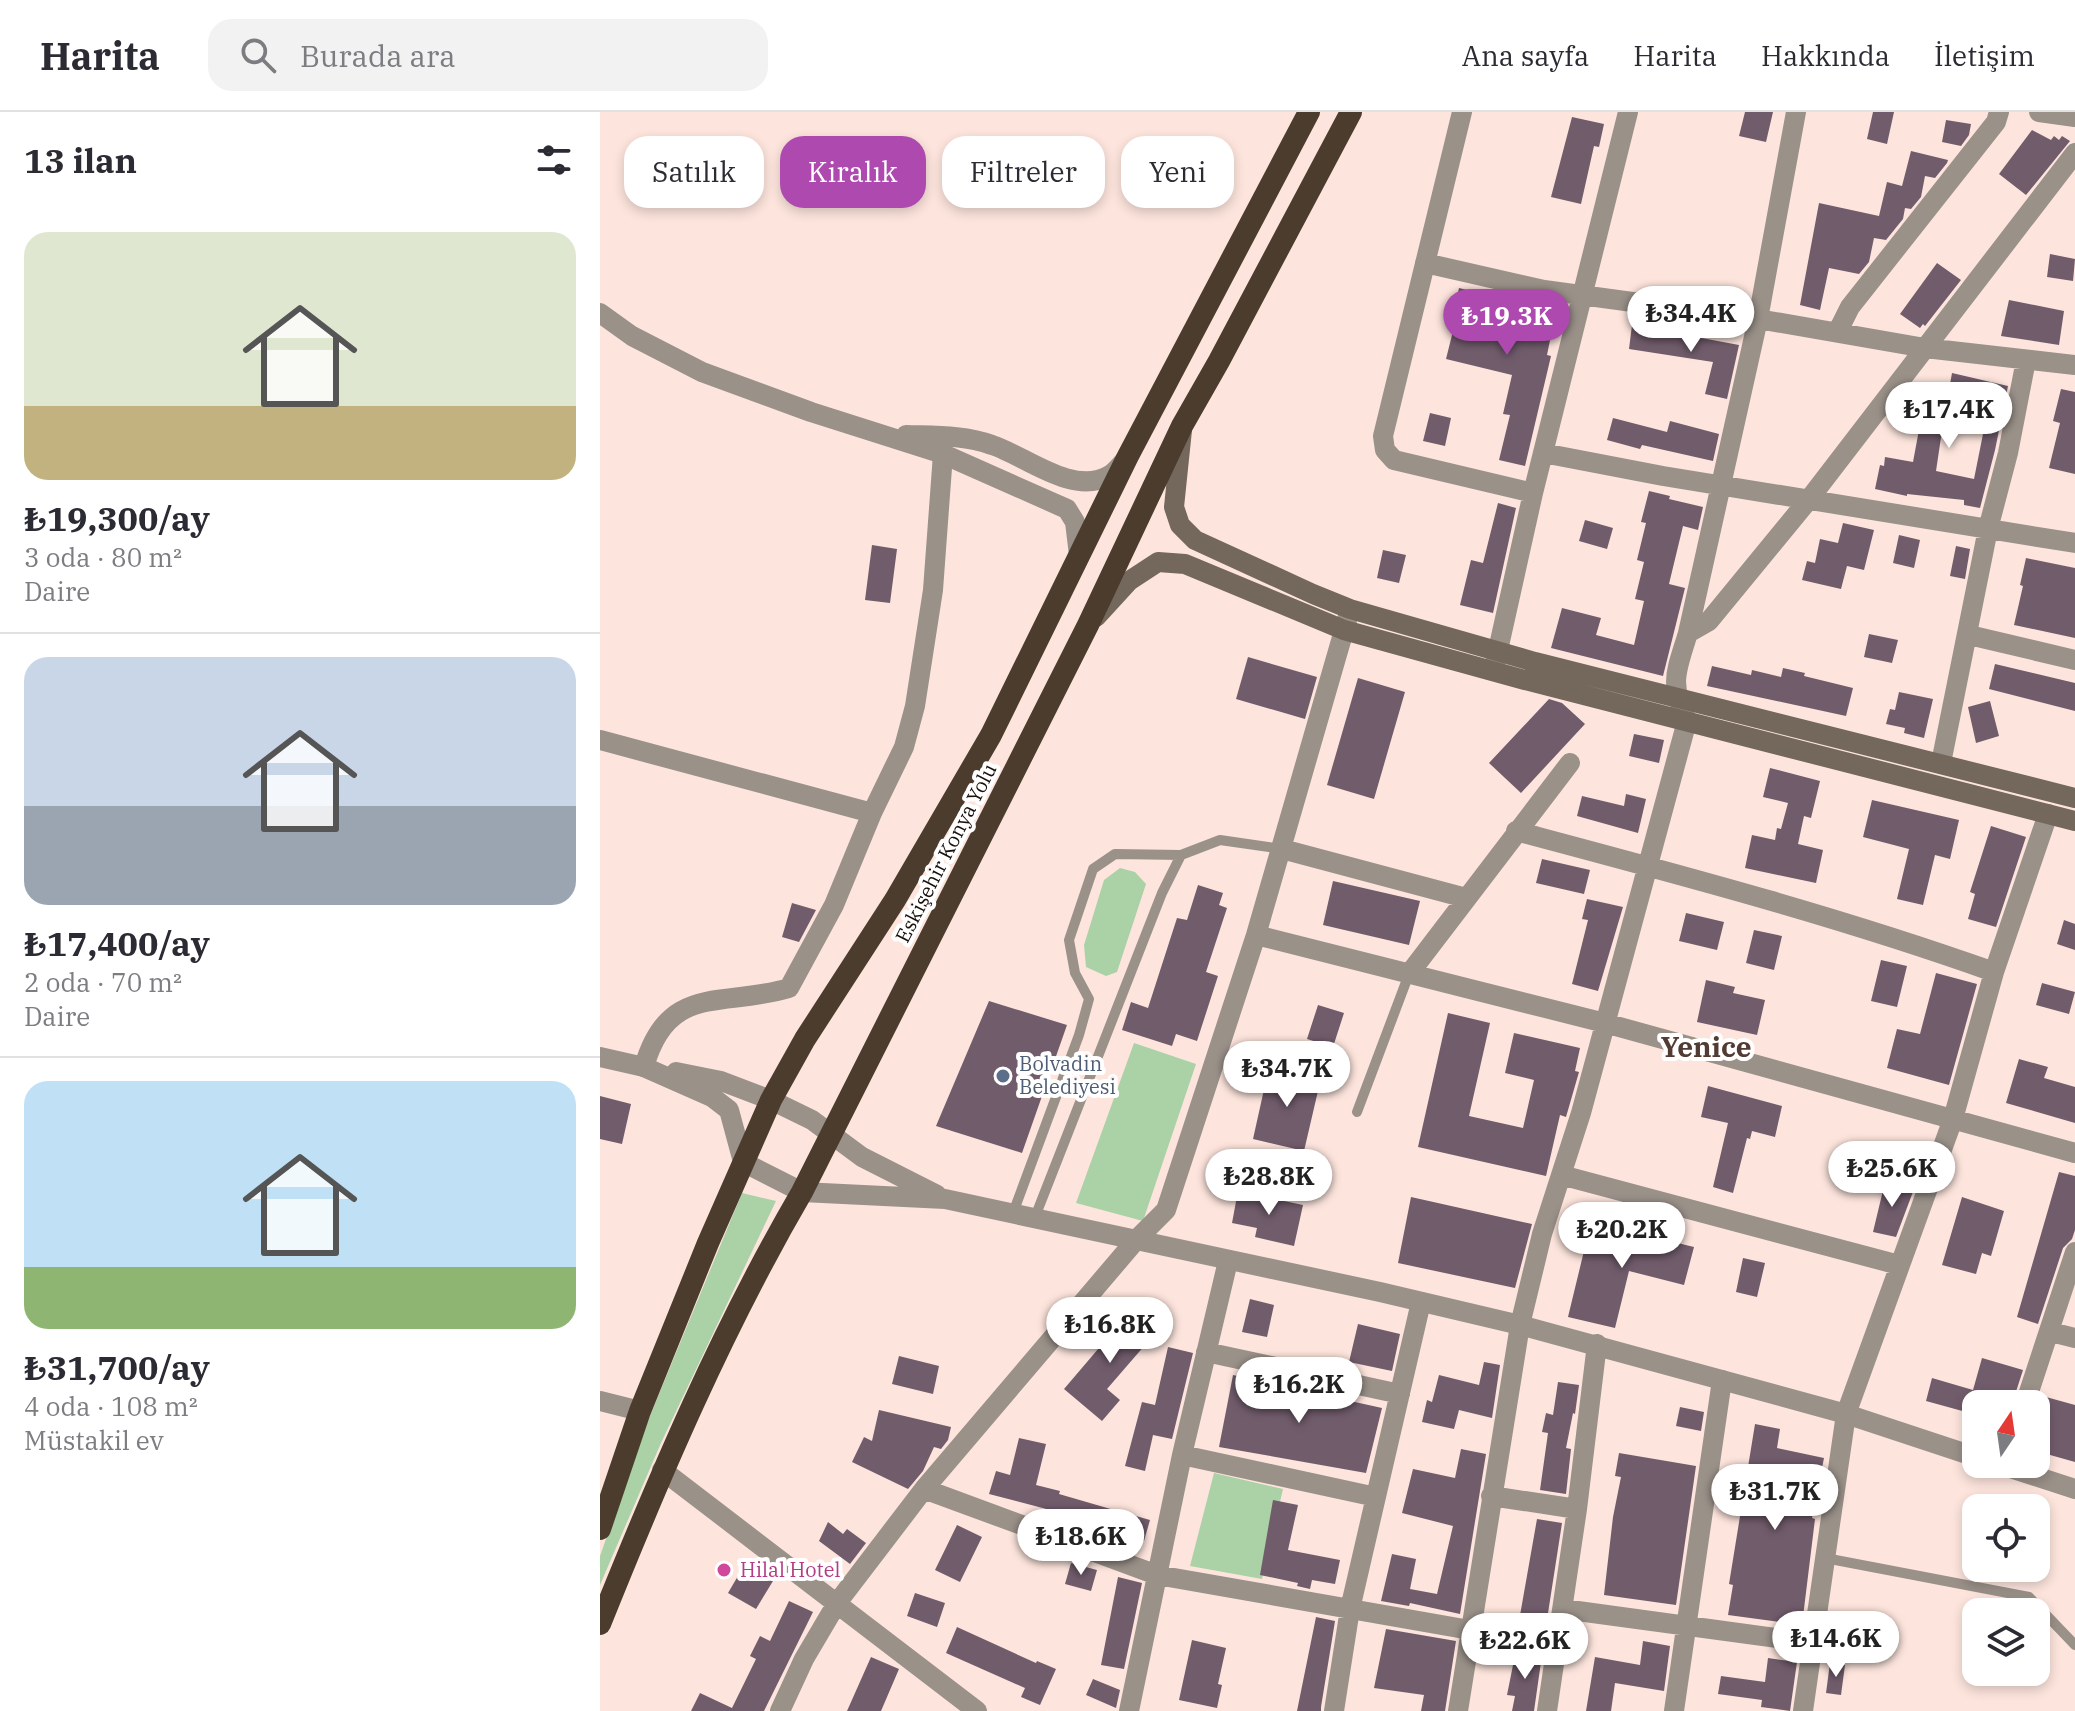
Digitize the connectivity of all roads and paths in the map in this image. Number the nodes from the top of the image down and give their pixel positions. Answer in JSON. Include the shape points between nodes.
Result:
{"nodes":[{"id":1,"x":1309,"y":112,"type":"edge"},
{"id":2,"x":1351,"y":112,"type":"edge"},
{"id":3,"x":1462,"y":112,"type":"edge"},
{"id":4,"x":1628,"y":112,"type":"edge"},
{"id":5,"x":1796,"y":112,"type":"edge"},
{"id":6,"x":1999,"y":112,"type":"edge"},
{"id":7,"x":2039,"y":112,"type":"edge"},
{"id":8,"x":2075,"y":117,"type":"edge"},
{"id":9,"x":2075,"y":153,"type":"edge"},
{"id":10,"x":2054,"y":182,"type":"junction"},
{"id":11,"x":2075,"y":183,"type":"edge"},
{"id":12,"x":1425,"y":263,"type":"junction"},
{"id":13,"x":1584,"y":296,"type":"junction"},
{"id":14,"x":600,"y":313,"type":"edge"},
{"id":15,"x":1758,"y":319,"type":"junction"},
{"id":16,"x":1838,"y":331,"type":"junction"},
{"id":17,"x":1925,"y":348,"type":"junction"},
{"id":18,"x":2026,"y":360,"type":"junction"},
{"id":19,"x":2075,"y":365,"type":"edge"},
{"id":20,"x":1182,"y":426,"type":"junction"},
{"id":21,"x":882,"y":435,"type":"junction"},
{"id":22,"x":1543,"y":453,"type":"junction"},
{"id":23,"x":943,"y":454,"type":"junction"},
{"id":24,"x":1128,"y":456,"type":"junction"},
{"id":25,"x":1721,"y":484,"type":"junction"},
{"id":26,"x":1533,"y":493,"type":"junction"},
{"id":27,"x":1810,"y":498,"type":"junction"},
{"id":28,"x":1988,"y":529,"type":"junction"},
{"id":29,"x":2075,"y":543,"type":"edge"},
{"id":30,"x":1079,"y":555,"type":"junction"},
{"id":31,"x":1350,"y":609,"type":"junction"},
{"id":32,"x":1088,"y":625,"type":"junction"},
{"id":33,"x":1344,"y":630,"type":"junction"},
{"id":34,"x":1688,"y":633,"type":"junction"},
{"id":35,"x":1969,"y":635,"type":"junction"},
{"id":36,"x":2075,"y":660,"type":"edge"},
{"id":37,"x":1496,"y":662,"type":"junction"},
{"id":38,"x":1677,"y":699,"type":"junction"},
{"id":39,"x":1687,"y":721,"type":"junction"},
{"id":40,"x":600,"y":740,"type":"edge"},
{"id":41,"x":1570,"y":763,"type":"dead end"},
{"id":42,"x":1941,"y":763,"type":"junction"},
{"id":43,"x":2075,"y":798,"type":"edge"},
{"id":44,"x":872,"y":813,"type":"junction"},
{"id":45,"x":2048,"y":814,"type":"junction"},
{"id":46,"x":2075,"y":821,"type":"edge"},
{"id":47,"x":1516,"y":831,"type":"junction"},
{"id":48,"x":1282,"y":849,"type":"junction"},
{"id":49,"x":1181,"y":855,"type":"junction"},
{"id":50,"x":1648,"y":866,"type":"junction"},
{"id":51,"x":1466,"y":898,"type":"junction"},
{"id":52,"x":1256,"y":935,"type":"junction"},
{"id":53,"x":1994,"y":972,"type":"junction"},
{"id":54,"x":1409,"y":974,"type":"junction"},
{"id":55,"x":1605,"y":1023,"type":"junction"},
{"id":56,"x":600,"y":1057,"type":"edge"},
{"id":57,"x":644,"y":1067,"type":"junction"},
{"id":58,"x":771,"y":1100,"type":"junction"},
{"id":59,"x":1357,"y":1112,"type":"dead end"},
{"id":60,"x":1953,"y":1119,"type":"junction"},
{"id":61,"x":830,"y":1135,"type":"junction"},
{"id":62,"x":2075,"y":1153,"type":"edge"},
{"id":63,"x":743,"y":1162,"type":"junction"},
{"id":64,"x":1561,"y":1175,"type":"junction"},
{"id":65,"x":802,"y":1192,"type":"junction"},
{"id":66,"x":945,"y":1199,"type":"junction"},
{"id":67,"x":1013,"y":1213,"type":"junction"},
{"id":68,"x":1035,"y":1217,"type":"junction"},
{"id":69,"x":1136,"y":1240,"type":"junction"},
{"id":70,"x":2075,"y":1252,"type":"edge"},
{"id":71,"x":1228,"y":1261,"type":"junction"},
{"id":72,"x":1899,"y":1265,"type":"junction"},
{"id":73,"x":1421,"y":1302,"type":"junction"},
{"id":74,"x":1520,"y":1325,"type":"junction"},
{"id":75,"x":2051,"y":1332,"type":"junction"},
{"id":76,"x":2075,"y":1338,"type":"edge"},
{"id":77,"x":1597,"y":1344,"type":"junction"},
{"id":78,"x":1206,"y":1352,"type":"junction"},
{"id":79,"x":1722,"y":1380,"type":"junction"},
{"id":80,"x":2030,"y":1390,"type":"edge"},
{"id":81,"x":1400,"y":1394,"type":"junction"},
{"id":82,"x":600,"y":1401,"type":"edge"},
{"id":83,"x":640,"y":1411,"type":"junction"},
{"id":84,"x":1846,"y":1414,"type":"junction"},
{"id":85,"x":1962,"y":1452,"type":"edge"},
{"id":86,"x":1182,"y":1455,"type":"junction"},
{"id":87,"x":662,"y":1470,"type":"junction"},
{"id":88,"x":2042,"y":1478,"type":"edge"},
{"id":89,"x":924,"y":1489,"type":"junction"},
{"id":90,"x":2075,"y":1489,"type":"edge"},
{"id":91,"x":1491,"y":1496,"type":"junction"},
{"id":92,"x":1376,"y":1497,"type":"junction"},
{"id":93,"x":1577,"y":1509,"type":"junction"},
{"id":94,"x":600,"y":1529,"type":"edge"},
{"id":95,"x":1825,"y":1558,"type":"junction"},
{"id":96,"x":1157,"y":1575,"type":"junction"},
{"id":97,"x":837,"y":1603,"type":"junction"},
{"id":98,"x":1350,"y":1609,"type":"junction"},
{"id":99,"x":1563,"y":1609,"type":"junction"},
{"id":100,"x":600,"y":1624,"type":"edge"},
{"id":101,"x":1685,"y":1627,"type":"junction"},
{"id":102,"x":1470,"y":1630,"type":"junction"},
{"id":103,"x":1813,"y":1643,"type":"junction"},
{"id":104,"x":2075,"y":1645,"type":"edge"},
{"id":105,"x":780,"y":1711,"type":"edge"},
{"id":106,"x":977,"y":1711,"type":"edge"},
{"id":107,"x":1129,"y":1711,"type":"edge"},
{"id":108,"x":1334,"y":1711,"type":"edge"},
{"id":109,"x":1458,"y":1711,"type":"edge"},
{"id":110,"x":1547,"y":1711,"type":"edge"},
{"id":111,"x":1674,"y":1711,"type":"edge"},
{"id":112,"x":1803,"y":1711,"type":"edge"}],
"edges":[{"from":1,"to":24,"type":"highway","name":"Eskişehir Konya Yolu"},
{"from":2,"to":20,"type":"highway","name":"Eskişehir Konya Yolu"},
{"from":3,"to":12,"type":"street"},
{"from":4,"to":13,"type":"street"},
{"from":5,"to":15,"type":"street"},
{"from":6,"to":16,"type":"street","via":[[1850,307]]},
{"from":7,"to":8,"type":"street"},
{"from":9,"to":10,"type":"street"},
{"from":10,"to":11,"type":"street"},
{"from":10,"to":17,"type":"street"},
{"from":12,"to":13,"type":"street"},
{"from":12,"to":26,"type":"street","via":[[1383,436],[1385,450],[1394,460]]},
{"from":13,"to":15,"type":"street"},
{"from":13,"to":22,"type":"street"},
{"from":14,"to":21,"type":"street","via":[[702,372]]},
{"from":15,"to":16,"type":"street"},
{"from":15,"to":25,"type":"street"},
{"from":16,"to":17,"type":"street"},
{"from":17,"to":18,"type":"street"},
{"from":17,"to":27,"type":"street"},
{"from":18,"to":19,"type":"street"},
{"from":18,"to":28,"type":"street"},
{"from":20,"to":31,"type":"main road","via":[[1174,507],[1180,525],[1195,540]]},
{"from":20,"to":32,"type":"highway","name":"Eskişehir Konya Yolu"},
{"from":21,"to":23,"type":"street"},
{"from":21,"to":24,"type":"street","via":[[958,437],[993,445],[1052,475],[1091,481],[1109,476]]},
{"from":22,"to":25,"type":"street"},
{"from":22,"to":26,"type":"street"},
{"from":23,"to":30,"type":"street","via":[[1067,509],[1075,522]]},
{"from":23,"to":44,"type":"street","via":[[933,590],[915,706],[904,747]]},
{"from":24,"to":30,"type":"highway","name":"Eskişehir Konya Yolu"},
{"from":25,"to":27,"type":"street"},
{"from":25,"to":34,"type":"street"},
{"from":26,"to":37,"type":"street"},
{"from":27,"to":28,"type":"street"},
{"from":27,"to":34,"type":"street","via":[[1709,621]]},
{"from":28,"to":29,"type":"street"},
{"from":28,"to":35,"type":"street"},
{"from":30,"to":58,"type":"highway","name":"Eskişehir Konya Yolu","via":[[991,735]]},
{"from":31,"to":33,"type":"street"},
{"from":31,"to":37,"type":"main road"},
{"from":32,"to":33,"type":"main road","via":[[1129,581],[1158,562],[1185,564]]},
{"from":32,"to":61,"type":"highway","name":"Eskişehir Konya Yolu"},
{"from":33,"to":37,"type":"main road"},
{"from":33,"to":48,"type":"street"},
{"from":34,"to":38,"type":"street","via":[[1674,680]]},
{"from":35,"to":36,"type":"street"},
{"from":35,"to":42,"type":"street"},
{"from":37,"to":38,"type":"main road"},
{"from":37,"to":39,"type":"main road"},
{"from":38,"to":39,"type":"street"},
{"from":38,"to":42,"type":"main road"},
{"from":39,"to":45,"type":"main road"},
{"from":39,"to":50,"type":"street"},
{"from":40,"to":44,"type":"street"},
{"from":41,"to":47,"type":"street"},
{"from":42,"to":43,"type":"main road"},
{"from":44,"to":57,"type":"street","via":[[834,905],[789,988],[701,1003],[674,1014],[651,1042]]},
{"from":45,"to":46,"type":"main road"},
{"from":45,"to":53,"type":"street"},
{"from":47,"to":50,"type":"street"},
{"from":47,"to":51,"type":"street"},
{"from":48,"to":49,"type":"lane","via":[[1220,840]]},
{"from":48,"to":51,"type":"street"},
{"from":48,"to":52,"type":"street"},
{"from":49,"to":67,"type":"lane","via":[[1115,854],[1093,869],[1069,940],[1075,973],[1089,999]]},
{"from":49,"to":68,"type":"lane"},
{"from":50,"to":53,"type":"street"},
{"from":50,"to":55,"type":"street"},
{"from":51,"to":54,"type":"street"},
{"from":52,"to":54,"type":"street"},
{"from":52,"to":69,"type":"street","via":[[1166,1210]]},
{"from":53,"to":60,"type":"street"},
{"from":54,"to":55,"type":"street"},
{"from":54,"to":59,"type":"lane"},
{"from":55,"to":60,"type":"street"},
{"from":55,"to":64,"type":"street"},
{"from":56,"to":57,"type":"street"},
{"from":57,"to":58,"type":"street","via":[[721,1081]]},
{"from":57,"to":63,"type":"street","via":[[729,1110]]},
{"from":58,"to":61,"type":"street"},
{"from":58,"to":63,"type":"highway","name":"Eskişehir Konya Yolu"},
{"from":60,"to":62,"type":"street"},
{"from":60,"to":72,"type":"street"},
{"from":61,"to":65,"type":"highway","name":"Eskişehir Konya Yolu"},
{"from":61,"to":66,"type":"street"},
{"from":63,"to":65,"type":"street"},
{"from":63,"to":83,"type":"highway","name":"Eskişehir Konya Yolu"},
{"from":64,"to":72,"type":"street"},
{"from":64,"to":74,"type":"street"},
{"from":65,"to":66,"type":"street"},
{"from":65,"to":87,"type":"highway","name":"Eskişehir Konya Yolu"},
{"from":66,"to":67,"type":"street"},
{"from":67,"to":68,"type":"street"},
{"from":68,"to":69,"type":"street"},
{"from":69,"to":71,"type":"street"},
{"from":69,"to":89,"type":"street"},
{"from":70,"to":75,"type":"street"},
{"from":71,"to":73,"type":"street"},
{"from":71,"to":78,"type":"street"},
{"from":72,"to":84,"type":"street"},
{"from":73,"to":74,"type":"street"},
{"from":73,"to":81,"type":"street"},
{"from":74,"to":77,"type":"street"},
{"from":74,"to":91,"type":"street"},
{"from":75,"to":76,"type":"street"},
{"from":75,"to":80,"type":"street"},
{"from":77,"to":79,"type":"street"},
{"from":77,"to":93,"type":"street"},
{"from":78,"to":81,"type":"street"},
{"from":78,"to":86,"type":"street"},
{"from":79,"to":84,"type":"street"},
{"from":79,"to":101,"type":"street"},
{"from":81,"to":92,"type":"street"},
{"from":82,"to":83,"type":"street"},
{"from":83,"to":94,"type":"highway","name":"Eskişehir Konya Yolu"},
{"from":84,"to":85,"type":"street"},
{"from":84,"to":95,"type":"street"},
{"from":86,"to":92,"type":"street"},
{"from":86,"to":96,"type":"street"},
{"from":87,"to":97,"type":"street"},
{"from":87,"to":100,"type":"highway","name":"Eskişehir Konya Yolu"},
{"from":88,"to":90,"type":"street"},
{"from":89,"to":96,"type":"street"},
{"from":89,"to":97,"type":"street"},
{"from":91,"to":93,"type":"street"},
{"from":91,"to":102,"type":"street"},
{"from":92,"to":98,"type":"street"},
{"from":93,"to":99,"type":"street"},
{"from":95,"to":103,"type":"street"},
{"from":95,"to":104,"type":"lane","via":[[2029,1597]]},
{"from":96,"to":98,"type":"street"},
{"from":96,"to":107,"type":"street"},
{"from":97,"to":105,"type":"street"},
{"from":97,"to":106,"type":"street"},
{"from":98,"to":102,"type":"street"},
{"from":98,"to":108,"type":"street"},
{"from":99,"to":101,"type":"street"},
{"from":99,"to":110,"type":"street"},
{"from":101,"to":103,"type":"street"},
{"from":101,"to":111,"type":"street"},
{"from":102,"to":109,"type":"street"},
{"from":103,"to":112,"type":"street"}]}
